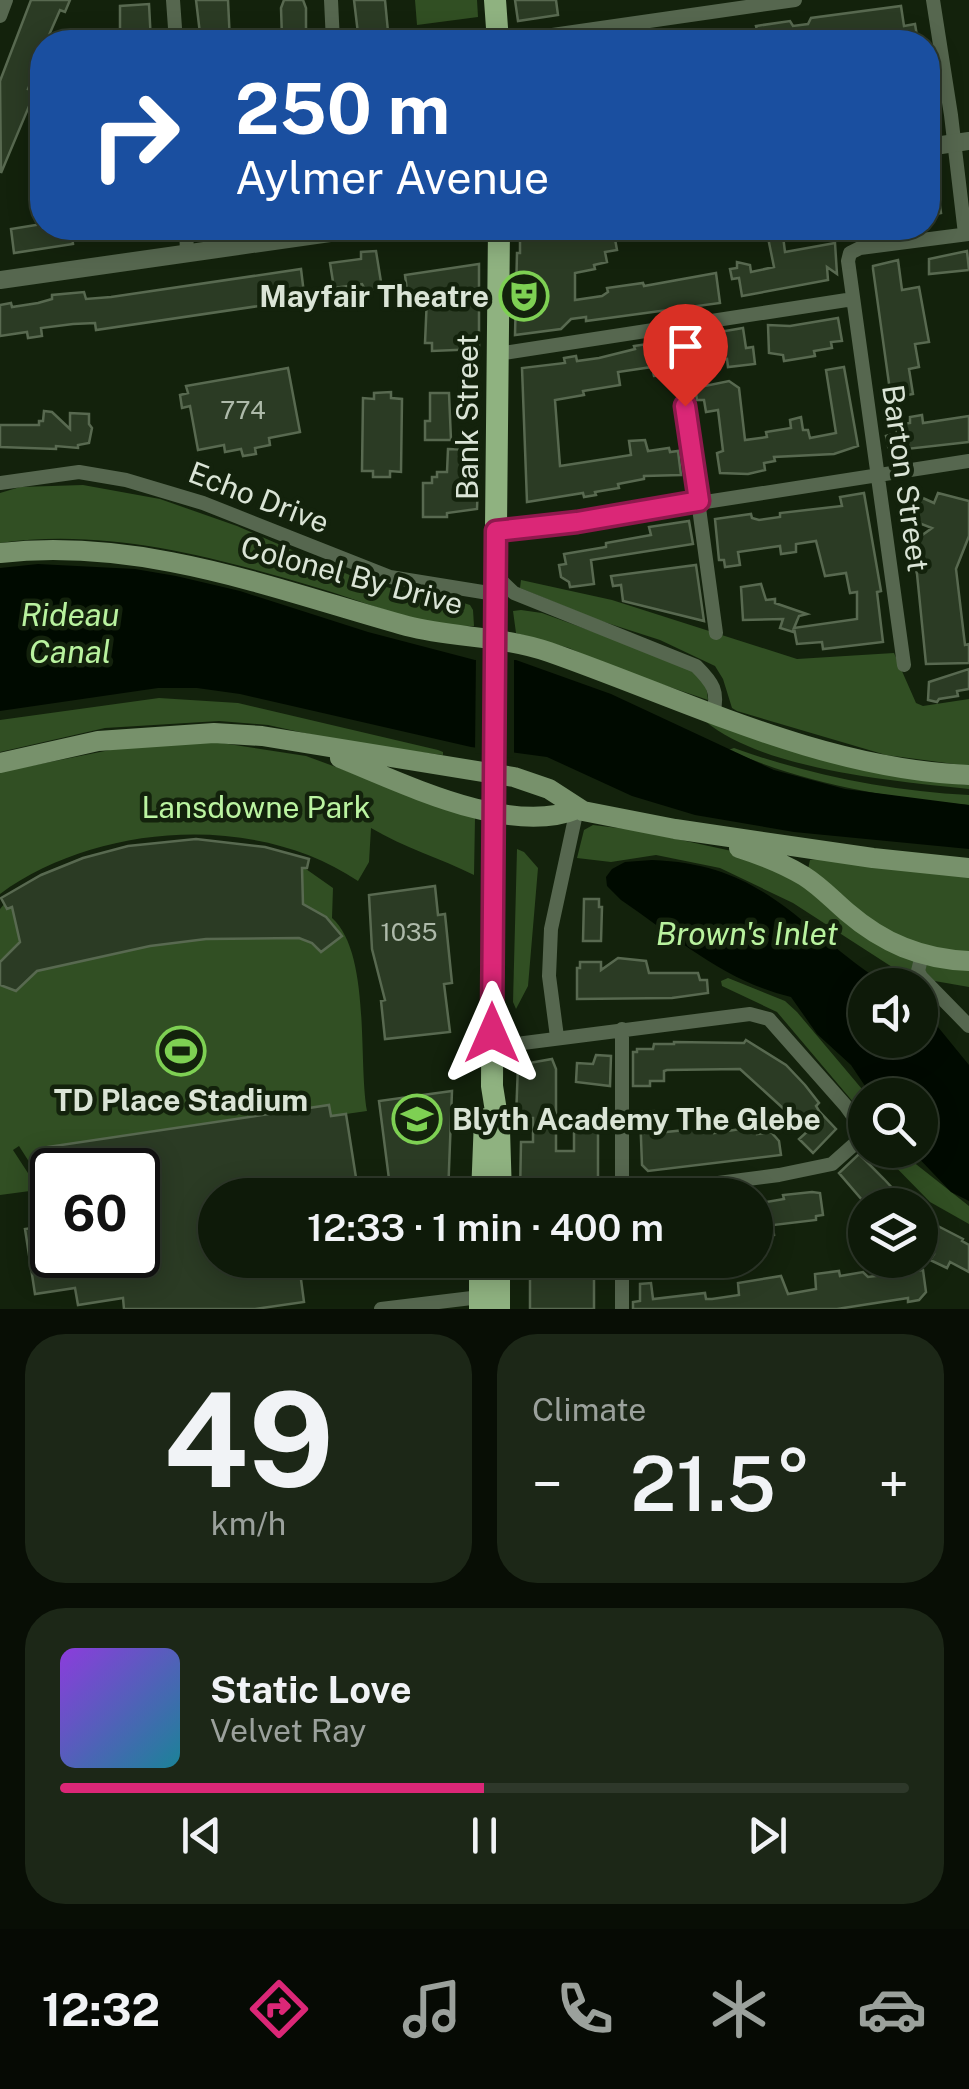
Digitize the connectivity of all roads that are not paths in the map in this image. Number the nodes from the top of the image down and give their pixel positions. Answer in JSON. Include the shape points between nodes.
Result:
{"nodes":[{"id":1,"x":6,"y":0,"type":"edge"},
{"id":2,"x":173,"y":0,"type":"edge"},
{"id":3,"x":332,"y":0,"type":"edge"},
{"id":4,"x":495,"y":0,"type":"edge"},
{"id":5,"x":794,"y":0,"type":"edge"},
{"id":6,"x":933,"y":0,"type":"edge"},
{"id":7,"x":0,"y":16,"type":"edge"},
{"id":8,"x":175,"y":30,"type":"edge"},
{"id":9,"x":333,"y":30,"type":"edge"},
{"id":10,"x":499,"y":30,"type":"edge"},
{"id":11,"x":585,"y":30,"type":"edge"},
{"id":12,"x":939,"y":30,"type":"edge"},
{"id":13,"x":940,"y":34,"type":"edge"},
{"id":14,"x":962,"y":142,"type":"edge"},
{"id":15,"x":967,"y":234,"type":"edge"},
{"id":16,"x":940,"y":238,"type":"edge"},
{"id":17,"x":186,"y":240,"type":"edge"},
{"id":18,"x":269,"y":240,"type":"edge"},
{"id":19,"x":498,"y":240,"type":"edge"},
{"id":20,"x":921,"y":240,"type":"edge"},
{"id":21,"x":187,"y":253,"type":"junction"},
{"id":22,"x":0,"y":280,"type":"edge"},
{"id":23,"x":853,"y":299,"type":"junction"},
{"id":24,"x":498,"y":354,"type":"junction"},
{"id":25,"x":685,"y":406,"type":"dead end"},
{"id":26,"x":969,"y":461,"type":"edge"},
{"id":27,"x":878,"y":475,"type":"junction"},
{"id":28,"x":0,"y":482,"type":"edge"},
{"id":29,"x":699,"y":501,"type":"junction"},
{"id":30,"x":496,"y":531,"type":"junction"},
{"id":31,"x":0,"y":553,"type":"edge"},
{"id":32,"x":495,"y":585,"type":"junction"},
{"id":33,"x":716,"y":633,"type":"dead end"},
{"id":34,"x":904,"y":665,"type":"dead end"},
{"id":35,"x":712,"y":715,"type":"junction"},
{"id":36,"x":306,"y":744,"type":"junction"},
{"id":37,"x":0,"y":763,"type":"edge"},
{"id":38,"x":969,"y":775,"type":"edge"},
{"id":39,"x":577,"y":809,"type":"junction"},
{"id":40,"x":674,"y":828,"type":"junction"},
{"id":41,"x":969,"y":868,"type":"edge"},
{"id":42,"x":922,"y":956,"type":"junction"},
{"id":43,"x":969,"y":961,"type":"edge"},
{"id":44,"x":969,"y":1026,"type":"edge"},
{"id":45,"x":622,"y":1029,"type":"junction"},
{"id":46,"x":557,"y":1037,"type":"junction"},
{"id":47,"x":492,"y":1046,"type":"junction"},
{"id":48,"x":492,"y":1086,"type":"junction"},
{"id":49,"x":848,"y":1112,"type":"edge"},
{"id":50,"x":848,"y":1151,"type":"edge"},
{"id":51,"x":483,"y":1178,"type":"edge"},
{"id":52,"x":500,"y":1178,"type":"edge"},
{"id":53,"x":624,"y":1178,"type":"edge"},
{"id":54,"x":756,"y":1178,"type":"edge"},
{"id":55,"x":484,"y":1278,"type":"edge"},
{"id":56,"x":495,"y":1278,"type":"edge"},
{"id":57,"x":622,"y":1278,"type":"edge"},
{"id":58,"x":489,"y":1303,"type":"edge"},
{"id":59,"x":381,"y":1309,"type":"edge"},
{"id":60,"x":622,"y":1309,"type":"edge"}],
"edges":[{"from":1,"to":7,"type":"street"},
{"from":2,"to":8,"type":"street"},
{"from":3,"to":9,"type":"street"},
{"from":4,"to":10,"type":"main road"},
{"from":5,"to":11,"type":"street"},
{"from":6,"to":12,"type":"street"},
{"from":13,"to":14,"type":"street"},
{"from":14,"to":15,"type":"street"},
{"from":15,"to":16,"type":"street","name":"Barton Street"},
{"from":17,"to":21,"type":"street"},
{"from":18,"to":21,"type":"street"},
{"from":19,"to":24,"type":"main road","name":"Bank Street"},
{"from":20,"to":23,"type":"street","name":"Barton Street","via":[[850,253]]},
{"from":21,"to":22,"type":"street"},
{"from":23,"to":24,"type":"street"},
{"from":23,"to":27,"type":"street","name":"Barton Street"},
{"from":24,"to":30,"type":"main road","name":"Bank Street"},
{"from":25,"to":29,"type":"street"},
{"from":26,"to":27,"type":"street"},
{"from":27,"to":29,"type":"street"},
{"from":27,"to":34,"type":"street","name":"Barton Street"},
{"from":28,"to":32,"type":"street","name":"Echo Drive","via":[[79,472],[126,480],[203,503],[390,578]]},
{"from":29,"to":30,"type":"street"},
{"from":29,"to":33,"type":"street"},
{"from":30,"to":32,"type":"main road","name":"Bank Street"},
{"from":31,"to":35,"type":"main road","name":"Colonel By Drive","via":[[97,551],[198,565],[410,626],[524,644]]},
{"from":32,"to":35,"type":"street","name":"Echo Drive","via":[[696,666],[715,684]]},
{"from":32,"to":47,"type":"main road","name":"Bank Street","bridge":true},
{"from":35,"to":38,"type":"main road","name":"Colonel By Drive","via":[[866,761]]},
{"from":36,"to":37,"type":"main road","via":[[241,734],[172,734],[98,741]]},
{"from":36,"to":39,"type":"main road","via":[[514,777]]},
{"from":36,"to":39,"type":"main road","via":[[476,808],[541,817]]},
{"from":39,"to":40,"type":"main road"},
{"from":39,"to":46,"type":"street","via":[[552,929],[549,976]]},
{"from":40,"to":41,"type":"main road"},
{"from":40,"to":42,"type":"main road","via":[[791,869],[877,934]]},
{"from":42,"to":43,"type":"main road"},
{"from":42,"to":44,"type":"street","via":[[920,978]]},
{"from":45,"to":46,"type":"street"},
{"from":45,"to":49,"type":"street","via":[[750,1014],[770,1019]]},
{"from":45,"to":53,"type":"street"},
{"from":46,"to":47,"type":"street"},
{"from":47,"to":48,"type":"main road","name":"Bank Street"},
{"from":48,"to":51,"type":"main road","name":"Bank Street"},
{"from":48,"to":52,"type":"main road","name":"Bank Street"},
{"from":50,"to":54,"type":"street","via":[[832,1164]]},
{"from":55,"to":58,"type":"main road"},
{"from":56,"to":58,"type":"main road"},
{"from":57,"to":60,"type":"street"},
{"from":58,"to":59,"type":"street"}]}
